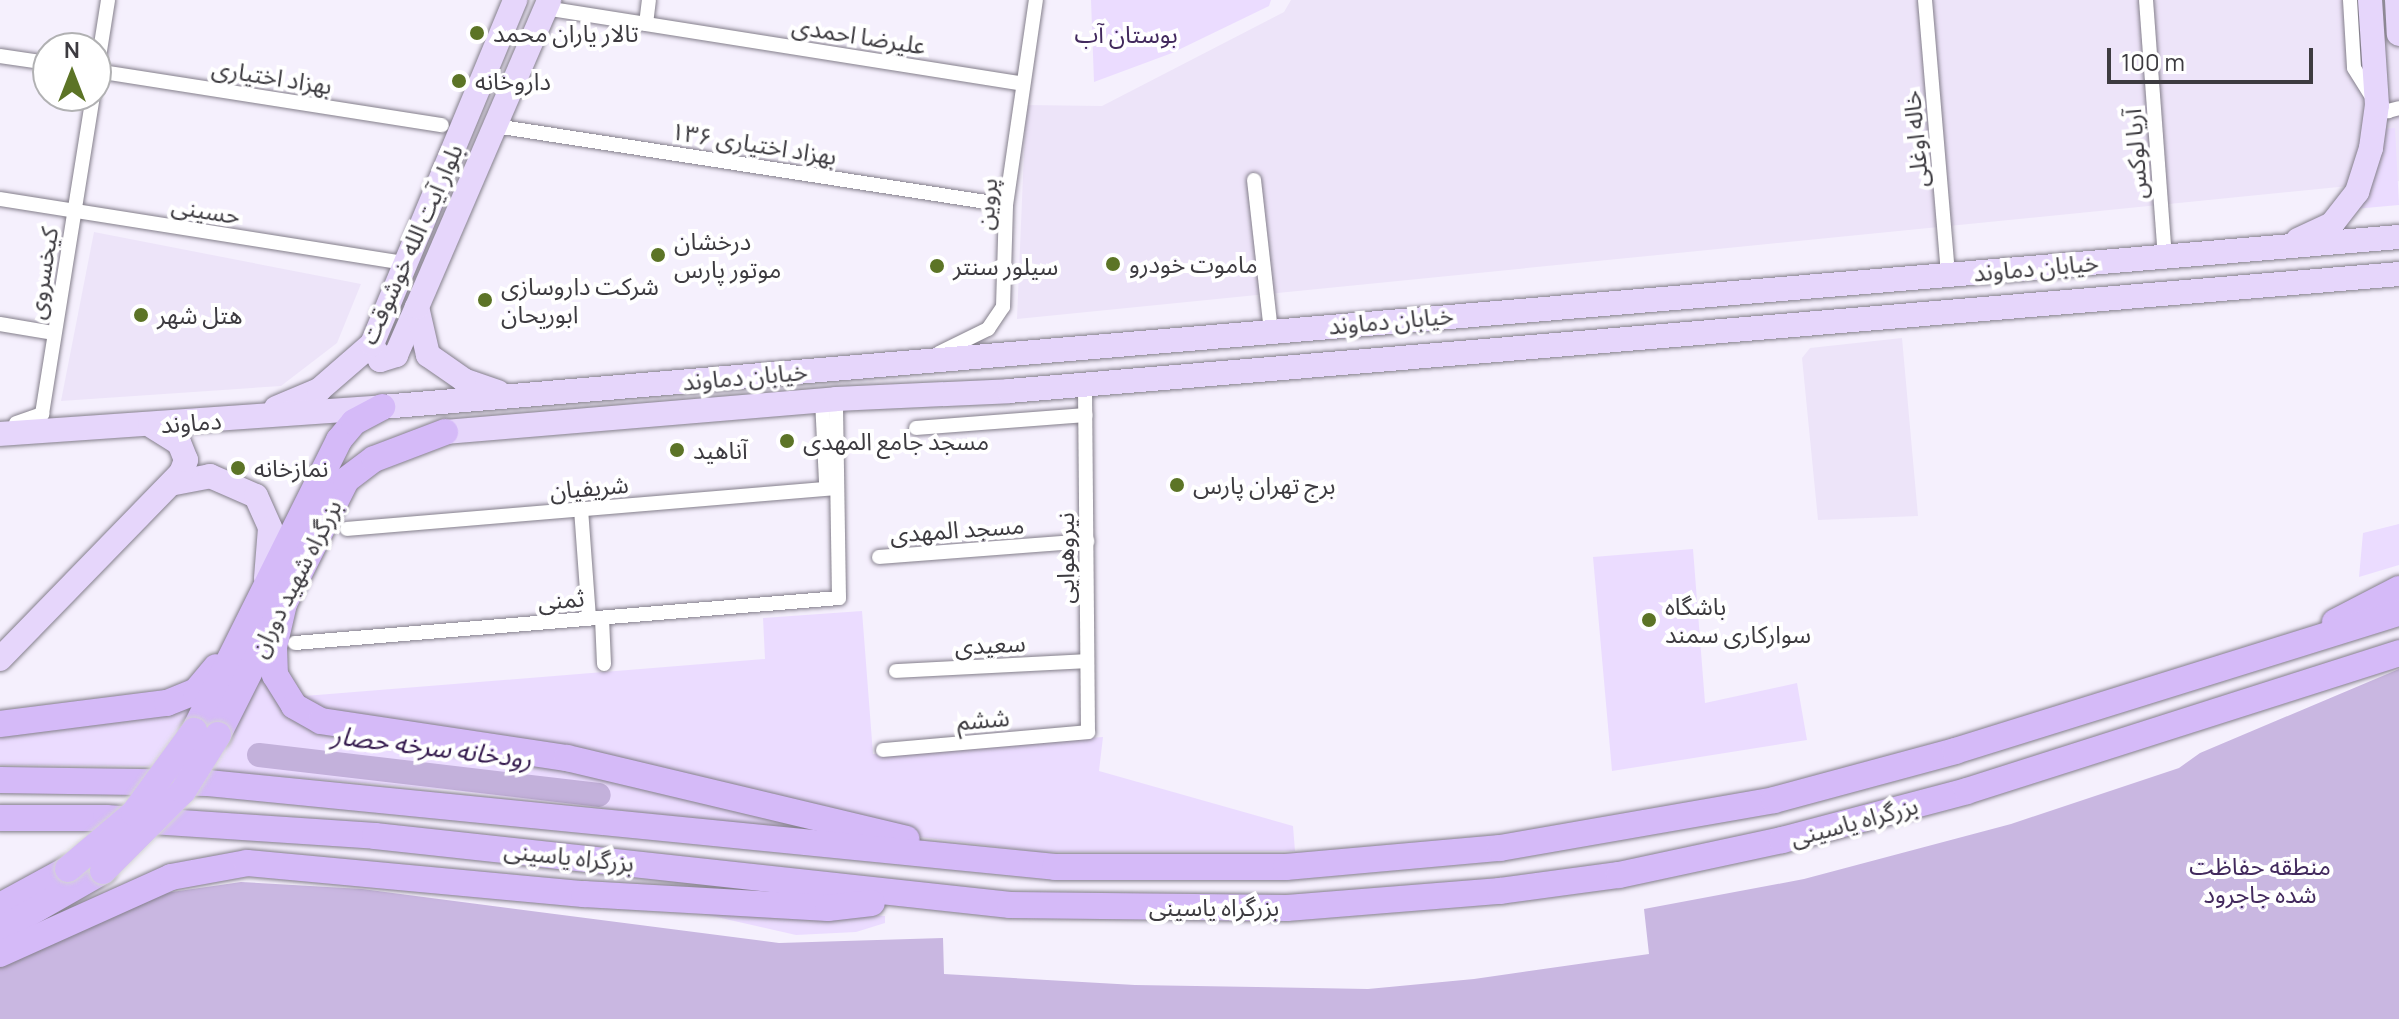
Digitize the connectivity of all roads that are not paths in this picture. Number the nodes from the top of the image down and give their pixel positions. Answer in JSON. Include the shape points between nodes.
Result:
{"nodes":[{"id":1,"x":108,"y":0,"type":"edge"},
{"id":2,"x":515,"y":0,"type":"edge"},
{"id":3,"x":649,"y":0,"type":"edge"},
{"id":4,"x":1036,"y":0,"type":"edge"},
{"id":5,"x":1925,"y":0,"type":"edge"},
{"id":6,"x":2146,"y":0,"type":"edge"},
{"id":7,"x":2350,"y":0,"type":"edge"},
{"id":8,"x":2370,"y":0,"type":"edge"},
{"id":9,"x":2397,"y":0,"type":"edge"},
{"id":10,"x":547,"y":4,"type":"edge"},
{"id":11,"x":646,"y":24,"type":"junction"},
{"id":12,"x":103,"y":32,"type":"edge"},
{"id":13,"x":2399,"y":34,"type":"edge"},
{"id":14,"x":0,"y":56,"type":"edge"},
{"id":15,"x":32,"y":61,"type":"edge"},
{"id":16,"x":112,"y":74,"type":"edge"},
{"id":17,"x":1023,"y":84,"type":"junction"},
{"id":18,"x":2388,"y":106,"type":"edge"},
{"id":19,"x":90,"y":112,"type":"edge"},
{"id":20,"x":442,"y":125,"type":"dead end"},
{"id":21,"x":495,"y":126,"type":"junction"},
{"id":22,"x":1254,"y":180,"type":"dead end"},
{"id":23,"x":0,"y":199,"type":"edge"},
{"id":24,"x":1006,"y":205,"type":"junction"},
{"id":25,"x":74,"y":211,"type":"junction"},
{"id":26,"x":2399,"y":237,"type":"edge"},
{"id":27,"x":2281,"y":247,"type":"junction"},
{"id":28,"x":2165,"y":257,"type":"junction"},
{"id":29,"x":406,"y":263,"type":"junction"},
{"id":30,"x":1948,"y":274,"type":"junction"},
{"id":31,"x":2399,"y":274,"type":"edge"},
{"id":32,"x":417,"y":307,"type":"junction"},
{"id":33,"x":0,"y":324,"type":"edge"},
{"id":34,"x":1271,"y":331,"type":"junction"},
{"id":35,"x":54,"y":333,"type":"junction"},
{"id":36,"x":372,"y":344,"type":"junction"},
{"id":37,"x":1006,"y":353,"type":"junction"},
{"id":38,"x":917,"y":361,"type":"junction"},
{"id":39,"x":1095,"y":383,"type":"junction"},
{"id":40,"x":508,"y":395,"type":"junction"},
{"id":41,"x":829,"y":399,"type":"junction"},
{"id":42,"x":382,"y":407,"type":"junction"},
{"id":43,"x":1086,"y":415,"type":"junction"},
{"id":44,"x":235,"y":419,"type":"junction"},
{"id":45,"x":0,"y":424,"type":"edge"},
{"id":46,"x":148,"y":424,"type":"junction"},
{"id":47,"x":916,"y":428,"type":"dead end"},
{"id":48,"x":445,"y":432,"type":"joint"},
{"id":49,"x":0,"y":434,"type":"edge"},
{"id":50,"x":175,"y":483,"type":"junction"},
{"id":51,"x":831,"y":488,"type":"junction"},
{"id":52,"x":581,"y":509,"type":"junction"},
{"id":53,"x":347,"y":529,"type":"dead end"},
{"id":54,"x":1087,"y":541,"type":"junction"},
{"id":55,"x":879,"y":557,"type":"dead end"},
{"id":56,"x":2399,"y":589,"type":"edge"},
{"id":57,"x":286,"y":595,"type":"junction"},
{"id":58,"x":254,"y":605,"type":"junction"},
{"id":59,"x":2399,"y":613,"type":"edge"},
{"id":60,"x":596,"y":618,"type":"junction"},
{"id":61,"x":239,"y":640,"type":"junction"},
{"id":62,"x":295,"y":643,"type":"dead end"},
{"id":63,"x":2296,"y":646,"type":"junction"},
{"id":64,"x":2399,"y":653,"type":"edge"},
{"id":65,"x":0,"y":659,"type":"edge"},
{"id":66,"x":1087,"y":661,"type":"junction"},
{"id":67,"x":604,"y":664,"type":"dead end"},
{"id":68,"x":896,"y":671,"type":"dead end"},
{"id":69,"x":0,"y":724,"type":"edge"},
{"id":70,"x":1088,"y":732,"type":"joint"},
{"id":71,"x":206,"y":733,"type":"junction"},
{"id":72,"x":883,"y":750,"type":"dead end"},
{"id":73,"x":0,"y":780,"type":"edge"},
{"id":74,"x":0,"y":818,"type":"edge"},
{"id":75,"x":1055,"y":867,"type":"junction"},
{"id":76,"x":923,"y":898,"type":"junction"},
{"id":77,"x":0,"y":906,"type":"edge"},
{"id":78,"x":0,"y":930,"type":"edge"},
{"id":79,"x":0,"y":954,"type":"edge"}],
"edges":[{"from":1,"to":12,"type":"street"},
{"from":2,"to":29,"type":"main road","name":"بلوار آیت الله خوشوقت"},
{"from":3,"to":11,"type":"street"},
{"from":4,"to":17,"type":"street","name":"پروین"},
{"from":5,"to":30,"type":"street","name":"خاله اوغلی"},
{"from":6,"to":28,"type":"street","name":"آریا لوکس"},
{"from":7,"to":18,"type":"street","via":[[2354,68]]},
{"from":8,"to":18,"type":"main road"},
{"from":9,"to":13,"type":"main road"},
{"from":10,"to":11,"type":"street","name":"علیرضا احمدی"},
{"from":10,"to":21,"type":"main road","name":"بلوار آیت الله خوشوقت"},
{"from":11,"to":17,"type":"street","name":"علیرضا احمدی"},
{"from":14,"to":15,"type":"street"},
{"from":16,"to":20,"type":"street","name":"بهزاد اختیاری"},
{"from":17,"to":24,"type":"street","name":"پروین"},
{"from":18,"to":27,"type":"main road","via":[[2357,192],[2332,224]]},
{"from":19,"to":25,"type":"street","name":"کیخسروی"},
{"from":21,"to":24,"type":"street","name":"بهزاد اختیاری ۱۳۶"},
{"from":21,"to":32,"type":"main road","name":"بلوار آیت الله خوشوقت"},
{"from":22,"to":34,"type":"street"},
{"from":23,"to":25,"type":"street","name":"حسینی"},
{"from":24,"to":38,"type":"street","name":"پروین","via":[[1003,307],[998,319],[970,340]]},
{"from":25,"to":29,"type":"street","name":"حسینی"},
{"from":25,"to":35,"type":"street","name":"کیخسروی"},
{"from":26,"to":27,"type":"main road","name":"خیابان دماوند"},
{"from":27,"to":28,"type":"main road","name":"خیابان دماوند"},
{"from":28,"to":30,"type":"main road","name":"خیابان دماوند"},
{"from":29,"to":36,"type":"main road","name":"بلوار آیت الله خوشوقت"},
{"from":30,"to":34,"type":"main road","name":"خیابان دماوند"},
{"from":31,"to":39,"type":"main road","name":"خیابان دماوند"},
{"from":32,"to":36,"type":"main road","via":[[396,355],[380,360]]},
{"from":32,"to":40,"type":"main road","name":"بلوار آیت الله خوشوقت","via":[[428,355],[464,380]]},
{"from":33,"to":35,"type":"street"},
{"from":34,"to":37,"type":"main road","name":"خیابان دماوند"},
{"from":35,"to":45,"type":"street","name":"کیخسروی","via":[[41,417]]},
{"from":36,"to":44,"type":"main road","name":"بلوار آیت الله خوشوقت","via":[[319,390]]},
{"from":37,"to":38,"type":"main road","name":"خیابان دماوند"},
{"from":37,"to":39,"type":"main road","via":[[996,367],[1005,380]]},
{"from":38,"to":40,"type":"main road","name":"خیابان دماوند"},
{"from":39,"to":41,"type":"main road","name":"خیابان دماوند"},
{"from":39,"to":43,"type":"street","name":"نیروهوایی"},
{"from":40,"to":42,"type":"main road","name":"خیابان دماوند"},
{"from":41,"to":48,"type":"main road","name":"خیابان دماوند"},
{"from":41,"to":51,"type":"street"},
{"from":42,"to":44,"type":"main road","name":"دماوند"},
{"from":42,"to":58,"type":"highway","name":"بزرگراه شهید دوران","via":[[354,422],[339,440]]},
{"from":43,"to":47,"type":"street"},
{"from":43,"to":54,"type":"street","name":"نیروهوایی"},
{"from":44,"to":46,"type":"main road","name":"دماوند"},
{"from":46,"to":49,"type":"main road","name":"دماوند"},
{"from":46,"to":50,"type":"main road","via":[[172,435],[184,450],[184,467]]},
{"from":48,"to":57,"type":"highway","name":"بزرگراه شهید دوران","via":[[374,459],[346,480]]},
{"from":50,"to":58,"type":"main road","via":[[200,475],[223,478],[249,490],[261,504],[269,519],[269,572]]},
{"from":50,"to":65,"type":"main road"},
{"from":51,"to":52,"type":"street","name":"شریفیان"},
{"from":51,"to":60,"type":"street","name":"ثمنی","via":[[840,596]]},
{"from":52,"to":53,"type":"street","name":"شریفیان"},
{"from":52,"to":60,"type":"street"},
{"from":54,"to":55,"type":"street","name":"مسجد المهدی"},
{"from":54,"to":66,"type":"street","name":"نیروهوایی"},
{"from":56,"to":63,"type":"highway"},
{"from":57,"to":71,"type":"highway","name":"بزرگراه شهید دوران"},
{"from":57,"to":75,"type":"highway","via":[[274,647],[275,675],[294,706],[321,721],[567,758],[856,830]]},
{"from":58,"to":61,"type":"highway","name":"بزرگراه شهید دوران"},
{"from":59,"to":63,"type":"highway","name":"بزرگراه یاسینی"},
{"from":60,"to":62,"type":"street","name":"ثمنی"},
{"from":60,"to":67,"type":"street"},
{"from":61,"to":69,"type":"highway","via":[[184,698]]},
{"from":61,"to":71,"type":"highway","name":"بزرگراه شهید دوران"},
{"from":63,"to":75,"type":"highway","name":"بزرگراه یاسینی","via":[[1955,751],[1774,800],[1633,826],[1500,848],[1286,867]]},
{"from":64,"to":76,"type":"highway","name":"بزرگراه یاسینی","via":[[1967,791],[1619,875],[1500,891],[1287,908]]},
{"from":66,"to":68,"type":"street","name":"سعیدی"},
{"from":66,"to":70,"type":"street","name":"نیروهوایی"},
{"from":70,"to":72,"type":"street","name":"ششم"},
{"from":71,"to":77,"type":"highway","bridge":true,"via":[[134,813],[68,869]]},
{"from":71,"to":78,"type":"highway","bridge":true,"via":[[183,791],[103,871]]},
{"from":73,"to":75,"type":"highway","name":"بزرگراه یاسینی","via":[[224,785]]},
{"from":74,"to":76,"type":"highway","name":"بزرگراه یاسینی","via":[[106,818],[375,836]]},
{"from":76,"to":79,"type":"highway","via":[[828,908],[570,893],[247,863],[171,877]]}]}
